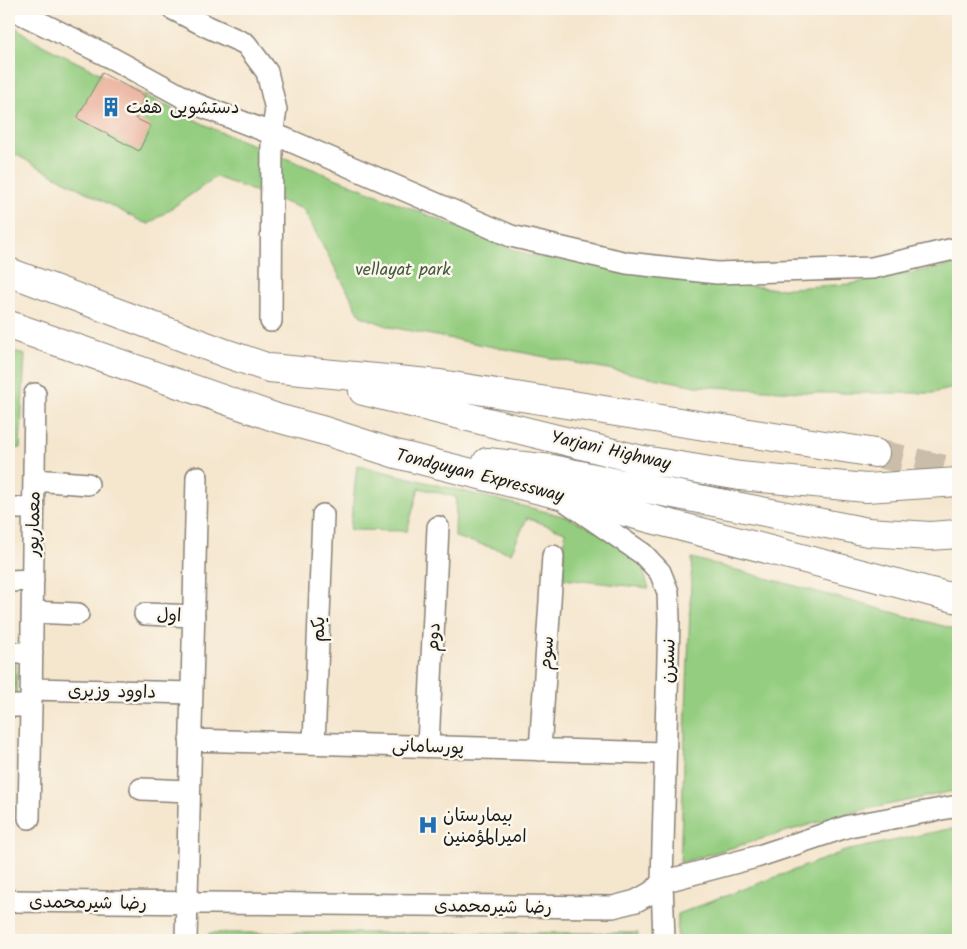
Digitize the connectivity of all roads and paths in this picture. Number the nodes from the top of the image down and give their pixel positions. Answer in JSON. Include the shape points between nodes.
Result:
{"nodes":[{"id":1,"x":12,"y":9,"type":"edge"},
{"id":2,"x":173,"y":9,"type":"edge"},
{"id":3,"x":272,"y":134,"type":"junction"},
{"id":4,"x":958,"y":248,"type":"edge"},
{"id":5,"x":9,"y":272,"type":"edge"},
{"id":6,"x":271,"y":322,"type":"dead end"},
{"id":7,"x":9,"y":325,"type":"edge"},
{"id":8,"x":270,"y":368,"type":"junction"},
{"id":9,"x":35,"y":394,"type":"dead end"},
{"id":10,"x":875,"y":453,"type":"tunnel mouth"},
{"id":11,"x":396,"y":454,"type":"junction"},
{"id":12,"x":197,"y":478,"type":"dead end"},
{"id":13,"x":34,"y":480,"type":"junction"},
{"id":14,"x":958,"y":482,"type":"edge"},
{"id":15,"x":88,"y":484,"type":"dead end"},
{"id":16,"x":556,"y":494,"type":"junction"},
{"id":17,"x":9,"y":508,"type":"edge"},
{"id":18,"x":34,"y":508,"type":"junction"},
{"id":19,"x":323,"y":514,"type":"dead end"},
{"id":20,"x":438,"y":527,"type":"dead end"},
{"id":21,"x":958,"y":534,"type":"edge"},
{"id":22,"x":553,"y":556,"type":"dead end"},
{"id":23,"x":33,"y":580,"type":"junction"},
{"id":24,"x":9,"y":581,"type":"edge"},
{"id":25,"x":958,"y":599,"type":"edge"},
{"id":26,"x":32,"y":612,"type":"junction"},
{"id":27,"x":78,"y":614,"type":"dead end"},
{"id":28,"x":145,"y":614,"type":"dead end"},
{"id":29,"x":194,"y":616,"type":"junction"},
{"id":30,"x":9,"y":653,"type":"edge"},
{"id":31,"x":32,"y":653,"type":"junction"},
{"id":32,"x":192,"y":693,"type":"junction"},
{"id":33,"x":31,"y":698,"type":"junction"},
{"id":34,"x":9,"y":706,"type":"edge"},
{"id":35,"x":190,"y":740,"type":"junction"},
{"id":36,"x":314,"y":743,"type":"junction"},
{"id":37,"x":428,"y":746,"type":"junction"},
{"id":38,"x":540,"y":750,"type":"junction"},
{"id":39,"x":665,"y":753,"type":"junction"},
{"id":40,"x":141,"y":789,"type":"dead end"},
{"id":41,"x":189,"y":790,"type":"junction"},
{"id":42,"x":958,"y":806,"type":"edge"},
{"id":43,"x":29,"y":818,"type":"dead end"},
{"id":44,"x":662,"y":882,"type":"junction"},
{"id":45,"x":9,"y":901,"type":"edge"},
{"id":46,"x":186,"y":903,"type":"junction"},
{"id":47,"x":664,"y":937,"type":"edge"},
{"id":48,"x":186,"y":940,"type":"edge"}],
"edges":[{"from":1,"to":3,"type":"street","via":[[196,104]]},
{"from":2,"to":3,"type":"street","via":[[246,44],[267,72],[276,110]]},
{"from":3,"to":4,"type":"street","via":[[511,236],[627,263],[717,273],[872,268]]},
{"from":3,"to":6,"type":"street"},
{"from":5,"to":8,"type":"highway"},
{"from":7,"to":11,"type":"highway","name":"Tondguyan Expressway","via":[[268,415]]},
{"from":8,"to":10,"type":"highway","via":[[440,384]]},
{"from":8,"to":14,"type":"highway","name":"Yarjani Highway","via":[[638,459],[731,475],[866,488]]},
{"from":9,"to":13,"type":"street","name":"معمارپور"},
{"from":11,"to":16,"type":"highway","name":"Tondguyan Expressway"},
{"from":11,"to":21,"type":"highway","via":[[552,469],[868,532],[930,536]]},
{"from":12,"to":29,"type":"street"},
{"from":13,"to":15,"type":"street"},
{"from":13,"to":18,"type":"street","name":"معمارپور"},
{"from":16,"to":25,"type":"highway","name":"Tondguyan Expressway"},
{"from":16,"to":39,"type":"street","name":"نسترن","via":[[642,554],[660,572],[668,592],[669,620]]},
{"from":17,"to":18,"type":"street"},
{"from":18,"to":23,"type":"street","name":"معمارپور"},
{"from":19,"to":36,"type":"street","name":"یکم"},
{"from":20,"to":37,"type":"street","name":"دوم"},
{"from":22,"to":38,"type":"street","name":"سوم"},
{"from":23,"to":24,"type":"street"},
{"from":23,"to":26,"type":"street","name":"معمارپور"},
{"from":26,"to":27,"type":"street"},
{"from":26,"to":31,"type":"street","name":"معمارپور"},
{"from":28,"to":29,"type":"street","name":"اول"},
{"from":29,"to":32,"type":"street"},
{"from":30,"to":31,"type":"street"},
{"from":31,"to":33,"type":"street","name":"معمارپور"},
{"from":32,"to":33,"type":"street","name":"داوود وزیری"},
{"from":32,"to":35,"type":"street"},
{"from":33,"to":34,"type":"street","name":"داوود وزیری"},
{"from":33,"to":43,"type":"street","name":"معمارپور"},
{"from":35,"to":36,"type":"street","name":"پورسامانی"},
{"from":35,"to":41,"type":"street"},
{"from":36,"to":37,"type":"street","name":"پورسامانی"},
{"from":37,"to":38,"type":"street","name":"پورسامانی"},
{"from":38,"to":39,"type":"street","name":"پورسامانی"},
{"from":39,"to":44,"type":"street","name":"نسترن"},
{"from":40,"to":41,"type":"street"},
{"from":41,"to":46,"type":"street"},
{"from":42,"to":44,"type":"street","name":"رضا شیرمحمدی","via":[[849,826],[756,857]]},
{"from":44,"to":46,"type":"street","name":"رضا شیرمحمدی","via":[[654,891],[636,901],[613,907]]},
{"from":44,"to":47,"type":"street","name":"نسترن"},
{"from":45,"to":46,"type":"street","name":"رضا شیرمحمدی"},
{"from":46,"to":48,"type":"street"}]}
